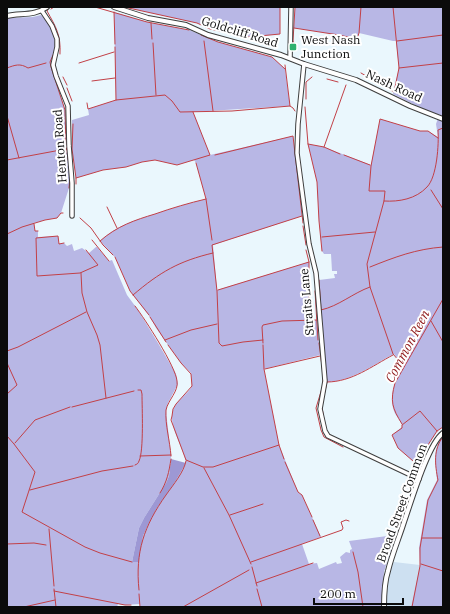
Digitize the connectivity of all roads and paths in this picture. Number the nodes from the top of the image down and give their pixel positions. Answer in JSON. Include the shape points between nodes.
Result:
{"nodes":[{"id":1,"x":47,"y":7,"type":"edge"},
{"id":2,"x":114,"y":7,"type":"edge"},
{"id":3,"x":291,"y":7,"type":"edge"},
{"id":4,"x":42,"y":11,"type":"junction"},
{"id":5,"x":7,"y":16,"type":"edge"},
{"id":6,"x":290,"y":58,"type":"junction"},
{"id":7,"x":304,"y":64,"type":"junction"},
{"id":8,"x":443,"y":119,"type":"edge"},
{"id":9,"x":72,"y":216,"type":"dead end"},
{"id":10,"x":443,"y":433,"type":"edge"},
{"id":11,"x":419,"y":479,"type":"junction"},
{"id":12,"x":384,"y":607,"type":"edge"}],
"edges":[{"from":1,"to":4,"type":"street"},
{"from":2,"to":6,"type":"street","name":"Goldcliff Road","via":[[148,18],[186,25],[208,36]]},
{"from":3,"to":6,"type":"street"},
{"from":4,"to":5,"type":"street"},
{"from":4,"to":9,"type":"street","name":"Henton Road","via":[[57,39],[53,65],[68,106]]},
{"from":6,"to":7,"type":"street","name":"Nash Road"},
{"from":7,"to":8,"type":"street","name":"Nash Road","via":[[356,80]]},
{"from":7,"to":11,"type":"street","name":"Straits Lane","via":[[297,153],[309,244],[316,274],[325,380],[320,409],[325,431],[328,436]]},
{"from":10,"to":11,"type":"street","name":"Broad Street Common","via":[[435,443]]},
{"from":11,"to":12,"type":"street","name":"Broad Street Common","via":[[387,571]]}]}
